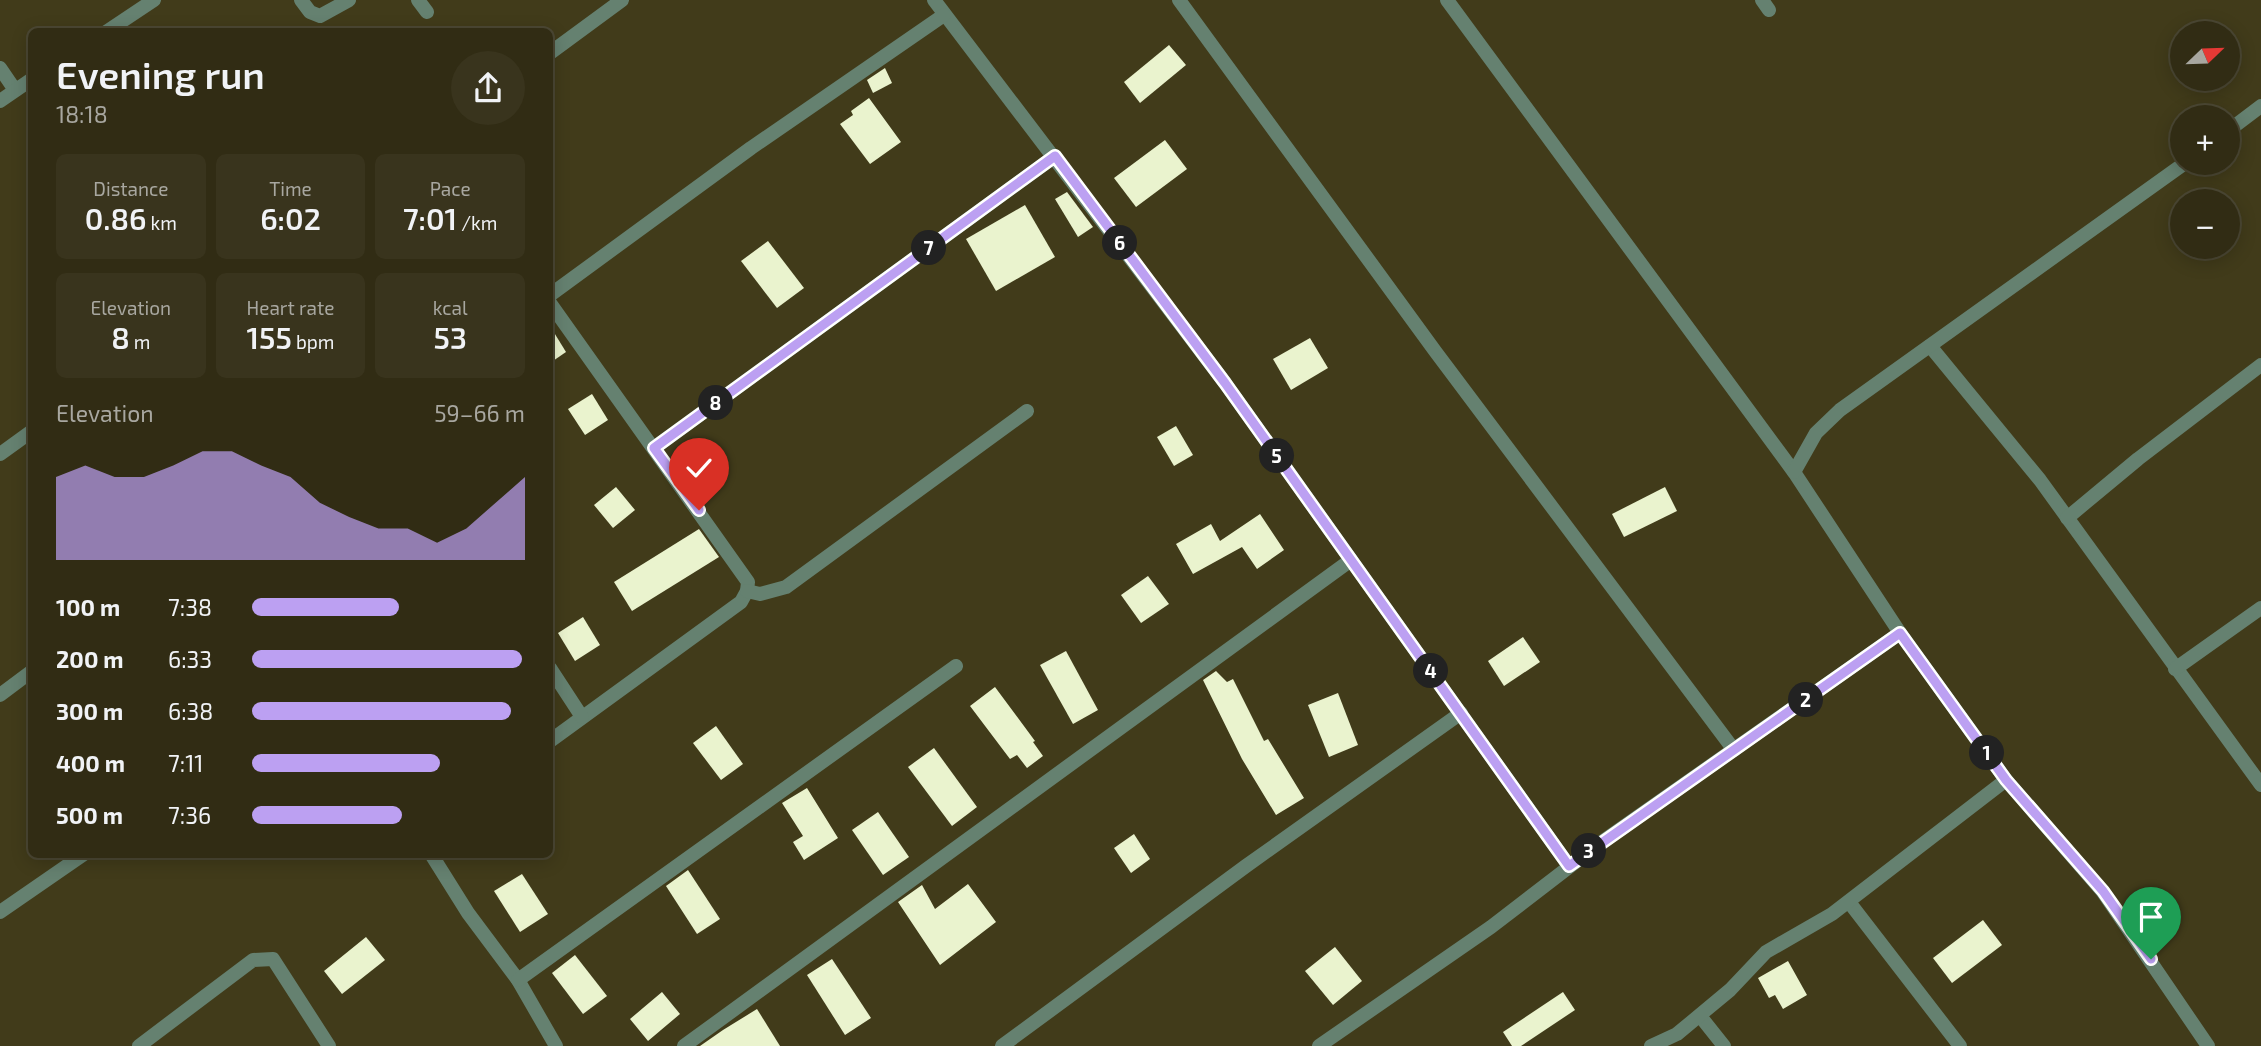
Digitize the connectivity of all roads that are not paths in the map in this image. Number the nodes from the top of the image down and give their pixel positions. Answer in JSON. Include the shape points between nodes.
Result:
{"nodes":[{"id":1,"x":155,"y":0,"type":"edge"},
{"id":2,"x":301,"y":0,"type":"edge"},
{"id":3,"x":349,"y":0,"type":"edge"},
{"id":4,"x":418,"y":0,"type":"edge"},
{"id":5,"x":622,"y":0,"type":"edge"},
{"id":6,"x":934,"y":0,"type":"edge"},
{"id":7,"x":1179,"y":0,"type":"edge"},
{"id":8,"x":1447,"y":0,"type":"edge"},
{"id":9,"x":427,"y":12,"type":"dead end"},
{"id":10,"x":944,"y":15,"type":"junction"},
{"id":11,"x":112,"y":28,"type":"edge"},
{"id":12,"x":553,"y":51,"type":"edge"},
{"id":13,"x":0,"y":68,"type":"edge"},
{"id":14,"x":28,"y":82,"type":"edge"},
{"id":15,"x":15,"y":90,"type":"junction"},
{"id":16,"x":0,"y":101,"type":"edge"},
{"id":17,"x":2261,"y":106,"type":"edge"},
{"id":18,"x":2240,"y":122,"type":"edge"},
{"id":19,"x":1055,"y":156,"type":"junction"},
{"id":20,"x":2170,"y":174,"type":"edge"},
{"id":21,"x":553,"y":293,"type":"edge"},
{"id":22,"x":553,"y":307,"type":"edge"},
{"id":23,"x":1930,"y":346,"type":"junction"},
{"id":24,"x":2261,"y":365,"type":"edge"},
{"id":25,"x":1027,"y":411,"type":"dead end"},
{"id":26,"x":28,"y":434,"type":"edge"},
{"id":27,"x":654,"y":448,"type":"junction"},
{"id":28,"x":0,"y":454,"type":"edge"},
{"id":29,"x":1794,"y":472,"type":"junction"},
{"id":30,"x":2067,"y":518,"type":"junction"},
{"id":31,"x":1351,"y":561,"type":"junction"},
{"id":32,"x":747,"y":591,"type":"junction"},
{"id":33,"x":2261,"y":608,"type":"edge"},
{"id":34,"x":1900,"y":633,"type":"junction"},
{"id":35,"x":956,"y":666,"type":"dead end"},
{"id":36,"x":2175,"y":669,"type":"junction"},
{"id":37,"x":553,"y":672,"type":"edge"},
{"id":38,"x":28,"y":674,"type":"edge"},
{"id":39,"x":0,"y":695,"type":"edge"},
{"id":40,"x":1461,"y":713,"type":"junction"},
{"id":41,"x":582,"y":717,"type":"junction"},
{"id":42,"x":553,"y":739,"type":"edge"},
{"id":43,"x":1734,"y":750,"type":"junction"},
{"id":44,"x":2006,"y":780,"type":"junction"},
{"id":45,"x":2261,"y":785,"type":"edge"},
{"id":46,"x":78,"y":858,"type":"edge"},
{"id":47,"x":433,"y":858,"type":"edge"},
{"id":48,"x":1569,"y":866,"type":"junction"},
{"id":49,"x":1849,"y":901,"type":"junction"},
{"id":50,"x":0,"y":912,"type":"edge"},
{"id":51,"x":518,"y":980,"type":"junction"},
{"id":52,"x":1700,"y":1016,"type":"junction"},
{"id":53,"x":139,"y":1046,"type":"edge"},
{"id":54,"x":329,"y":1046,"type":"edge"},
{"id":55,"x":556,"y":1046,"type":"edge"},
{"id":56,"x":684,"y":1046,"type":"edge"},
{"id":57,"x":1002,"y":1046,"type":"edge"},
{"id":58,"x":1319,"y":1046,"type":"edge"},
{"id":59,"x":1651,"y":1046,"type":"edge"},
{"id":60,"x":1724,"y":1046,"type":"edge"},
{"id":61,"x":1959,"y":1046,"type":"edge"},
{"id":62,"x":2208,"y":1046,"type":"edge"}],
"edges":[{"from":1,"to":11,"type":"street"},
{"from":2,"to":3,"type":"street","via":[[320,16]]},
{"from":4,"to":9,"type":"street"},
{"from":5,"to":12,"type":"street"},
{"from":6,"to":10,"type":"street"},
{"from":7,"to":43,"type":"street"},
{"from":8,"to":29,"type":"street"},
{"from":10,"to":19,"type":"street"},
{"from":10,"to":21,"type":"street"},
{"from":13,"to":15,"type":"street"},
{"from":14,"to":15,"type":"street"},
{"from":15,"to":16,"type":"street"},
{"from":17,"to":18,"type":"street"},
{"from":19,"to":27,"type":"street"},
{"from":19,"to":31,"type":"street"},
{"from":20,"to":23,"type":"street"},
{"from":22,"to":27,"type":"street"},
{"from":23,"to":29,"type":"street","via":[[1840,410],[1816,433]]},
{"from":23,"to":30,"type":"street"},
{"from":24,"to":30,"type":"street"},
{"from":25,"to":32,"type":"street","via":[[786,587],[760,594]]},
{"from":26,"to":28,"type":"street"},
{"from":27,"to":32,"type":"street","via":[[743,571]]},
{"from":29,"to":34,"type":"street"},
{"from":30,"to":36,"type":"street"},
{"from":31,"to":40,"type":"street"},
{"from":31,"to":56,"type":"street"},
{"from":32,"to":41,"type":"street","via":[[741,602]]},
{"from":33,"to":36,"type":"street"},
{"from":34,"to":43,"type":"street"},
{"from":34,"to":44,"type":"street"},
{"from":35,"to":51,"type":"street"},
{"from":36,"to":45,"type":"street"},
{"from":37,"to":41,"type":"street"},
{"from":38,"to":39,"type":"street"},
{"from":40,"to":48,"type":"street"},
{"from":40,"to":57,"type":"street"},
{"from":41,"to":42,"type":"street"},
{"from":43,"to":48,"type":"street"},
{"from":44,"to":49,"type":"street"},
{"from":44,"to":62,"type":"street","via":[[2103,891]]},
{"from":46,"to":50,"type":"street"},
{"from":47,"to":51,"type":"street"},
{"from":48,"to":58,"type":"street","via":[[1491,927]]},
{"from":49,"to":52,"type":"street","via":[[1766,952]]},
{"from":49,"to":61,"type":"street"},
{"from":51,"to":55,"type":"street"},
{"from":52,"to":59,"type":"street"},
{"from":52,"to":60,"type":"street"},
{"from":53,"to":54,"type":"street","via":[[253,960],[273,959]]}]}
